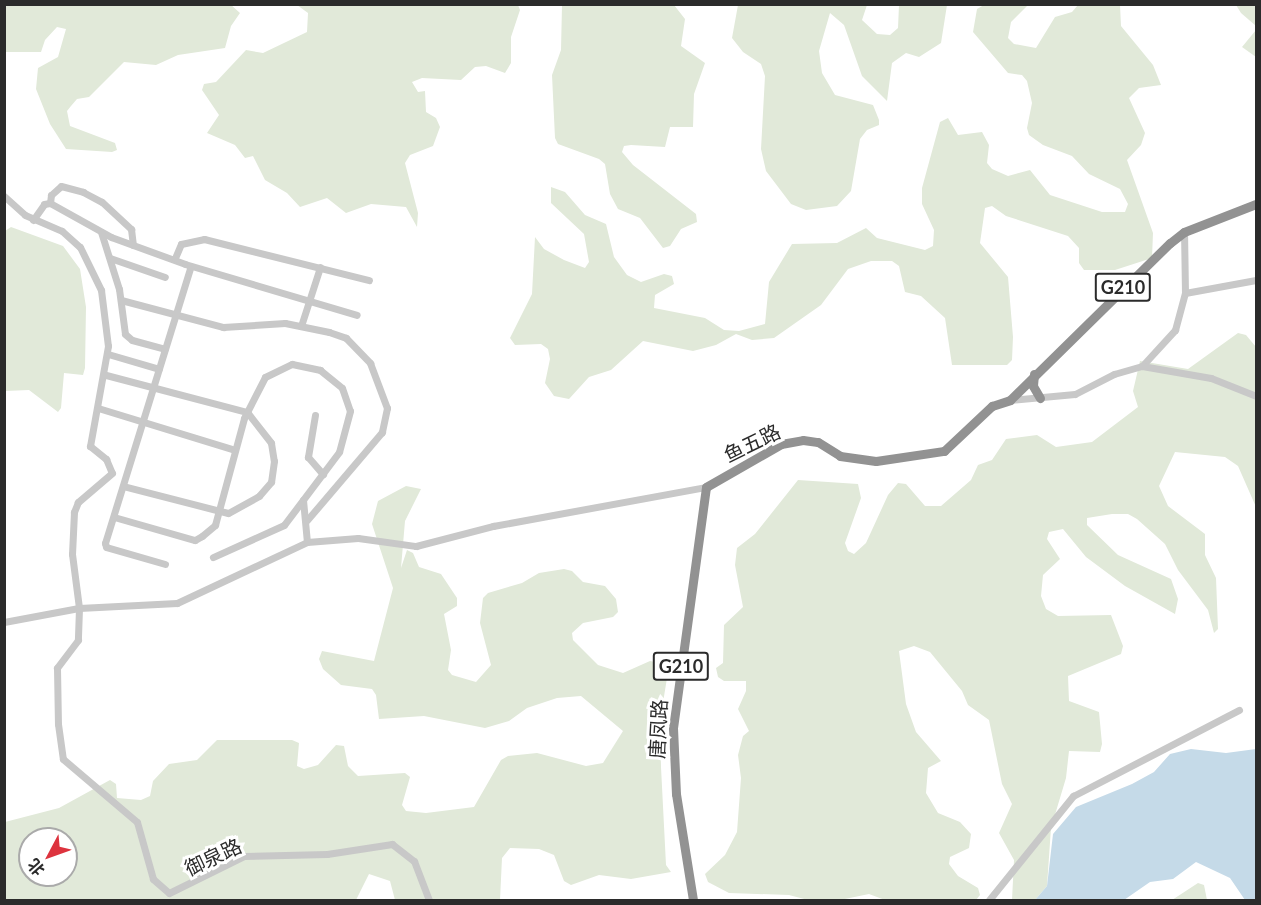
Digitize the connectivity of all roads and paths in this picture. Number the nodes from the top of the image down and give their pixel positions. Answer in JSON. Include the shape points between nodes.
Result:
{"nodes":[{"id":1,"x":4,"y":196,"type":"edge"},
{"id":2,"x":50,"y":203,"type":"junction"},
{"id":3,"x":1257,"y":204,"type":"edge"},
{"id":4,"x":33,"y":220,"type":"junction"},
{"id":5,"x":101,"y":232,"type":"junction"},
{"id":6,"x":1184,"y":232,"type":"junction"},
{"id":7,"x":133,"y":245,"type":"junction"},
{"id":8,"x":110,"y":258,"type":"junction"},
{"id":9,"x":175,"y":258,"type":"junction"},
{"id":10,"x":191,"y":266,"type":"junction"},
{"id":11,"x":320,"y":267,"type":"junction"},
{"id":12,"x":165,"y":277,"type":"dead end"},
{"id":13,"x":369,"y":280,"type":"dead end"},
{"id":14,"x":1257,"y":280,"type":"edge"},
{"id":15,"x":1185,"y":293,"type":"junction"},
{"id":16,"x":121,"y":300,"type":"junction"},
{"id":17,"x":309,"y":301,"type":"junction"},
{"id":18,"x":357,"y":315,"type":"dead end"},
{"id":19,"x":173,"y":316,"type":"junction"},
{"id":20,"x":301,"y":326,"type":"junction"},
{"id":21,"x":165,"y":349,"type":"junction"},
{"id":22,"x":108,"y":354,"type":"junction"},
{"id":23,"x":1142,"y":366,"type":"junction"},
{"id":24,"x":159,"y":369,"type":"junction"},
{"id":25,"x":1034,"y":374,"type":"junction"},
{"id":26,"x":106,"y":375,"type":"junction"},
{"id":27,"x":153,"y":389,"type":"junction"},
{"id":28,"x":1257,"y":396,"type":"edge"},
{"id":29,"x":1040,"y":398,"type":"junction"},
{"id":30,"x":1010,"y":399,"type":"junction"},
{"id":31,"x":98,"y":408,"type":"junction"},
{"id":32,"x":247,"y":412,"type":"junction"},
{"id":33,"x":315,"y":415,"type":"dead end"},
{"id":34,"x":143,"y":421,"type":"junction"},
{"id":35,"x":235,"y":450,"type":"junction"},
{"id":36,"x":322,"y":474,"type":"junction"},
{"id":37,"x":123,"y":486,"type":"junction"},
{"id":38,"x":706,"y":488,"type":"junction"},
{"id":39,"x":303,"y":500,"type":"junction"},
{"id":40,"x":218,"y":513,"type":"junction"},
{"id":41,"x":114,"y":517,"type":"junction"},
{"id":42,"x":307,"y":520,"type":"junction"},
{"id":43,"x":307,"y":542,"type":"junction"},
{"id":44,"x":213,"y":557,"type":"dead end"},
{"id":45,"x":165,"y":564,"type":"dead end"},
{"id":46,"x":79,"y":608,"type":"junction"},
{"id":47,"x":4,"y":622,"type":"edge"},
{"id":48,"x":1239,"y":710,"type":"dead end"},
{"id":49,"x":990,"y":899,"type":"edge"},
{"id":50,"x":429,"y":900,"type":"edge"},
{"id":51,"x":693,"y":900,"type":"edge"}],
"edges":[{"from":1,"to":4,"type":"street"},
{"from":2,"to":4,"type":"street","via":[[44,204]]},
{"from":2,"to":5,"type":"street"},
{"from":2,"to":7,"type":"street","via":[[51,195],[61,186],[83,192],[102,202],[127,225]]},
{"from":3,"to":6,"type":"highway","number":"G210"},
{"from":4,"to":22,"type":"street","via":[[62,231],[85,255],[101,290]]},
{"from":5,"to":7,"type":"street"},
{"from":5,"to":8,"type":"street"},
{"from":6,"to":15,"type":"street"},
{"from":6,"to":25,"type":"highway","number":"G210"},
{"from":7,"to":9,"type":"street"},
{"from":8,"to":12,"type":"street"},
{"from":8,"to":16,"type":"street"},
{"from":9,"to":10,"type":"street"},
{"from":9,"to":11,"type":"street","via":[[181,243],[204,239]]},
{"from":10,"to":17,"type":"street"},
{"from":10,"to":19,"type":"street"},
{"from":11,"to":13,"type":"street"},
{"from":11,"to":17,"type":"street"},
{"from":14,"to":15,"type":"street"},
{"from":15,"to":23,"type":"street","via":[[1175,330]]},
{"from":16,"to":19,"type":"street"},
{"from":16,"to":21,"type":"street","via":[[125,334],[132,340]]},
{"from":17,"to":18,"type":"street"},
{"from":17,"to":20,"type":"street"},
{"from":19,"to":20,"type":"street","via":[[223,327],[285,323]]},
{"from":19,"to":21,"type":"street"},
{"from":20,"to":42,"type":"street","via":[[346,338],[370,363],[387,408],[386,423],[376,441]]},
{"from":21,"to":24,"type":"street"},
{"from":22,"to":24,"type":"street"},
{"from":22,"to":26,"type":"street"},
{"from":23,"to":28,"type":"street","via":[[1211,378]]},
{"from":23,"to":29,"type":"street","via":[[1114,374],[1075,394]]},
{"from":24,"to":27,"type":"street"},
{"from":25,"to":29,"type":"highway","via":[[1033,386]]},
{"from":25,"to":30,"type":"highway","number":"G210"},
{"from":26,"to":27,"type":"street"},
{"from":26,"to":31,"type":"street"},
{"from":27,"to":32,"type":"street"},
{"from":27,"to":34,"type":"street"},
{"from":29,"to":30,"type":"street"},
{"from":30,"to":38,"type":"highway","name":"鱼五路","number":"G210","via":[[992,406],[944,451],[876,461],[840,456],[818,442],[802,440],[781,444]]},
{"from":31,"to":34,"type":"street"},
{"from":31,"to":46,"type":"street","via":[[90,446],[106,459],[112,473],[78,502],[74,512],[72,554]]},
{"from":32,"to":35,"type":"street"},
{"from":32,"to":36,"type":"street","via":[[265,377],[283,366],[302,363],[333,379],[342,388],[350,411],[339,452]]},
{"from":32,"to":40,"type":"street","via":[[271,443],[271,482],[244,506]]},
{"from":33,"to":36,"type":"street","via":[[308,457]]},
{"from":34,"to":35,"type":"street"},
{"from":34,"to":37,"type":"street"},
{"from":35,"to":40,"type":"street"},
{"from":36,"to":39,"type":"street"},
{"from":37,"to":40,"type":"street"},
{"from":37,"to":41,"type":"street"},
{"from":38,"to":43,"type":"street","via":[[493,526],[416,546],[358,538]]},
{"from":38,"to":51,"type":"highway","name":"唐凤路","number":"G210","via":[[673,728],[675,794]]},
{"from":39,"to":42,"type":"street"},
{"from":39,"to":44,"type":"street","via":[[272,533]]},
{"from":40,"to":41,"type":"street","via":[[214,525],[195,540]]},
{"from":41,"to":45,"type":"street","via":[[106,547]]},
{"from":42,"to":43,"type":"street"},
{"from":43,"to":46,"type":"street","via":[[177,603]]},
{"from":46,"to":47,"type":"street"},
{"from":46,"to":50,"type":"street","name":"御泉路","via":[[78,640],[57,668],[63,759],[137,822],[153,879],[169,892],[244,856],[327,854],[392,844],[414,861]]},
{"from":48,"to":49,"type":"street","via":[[1072,796]]}]}
